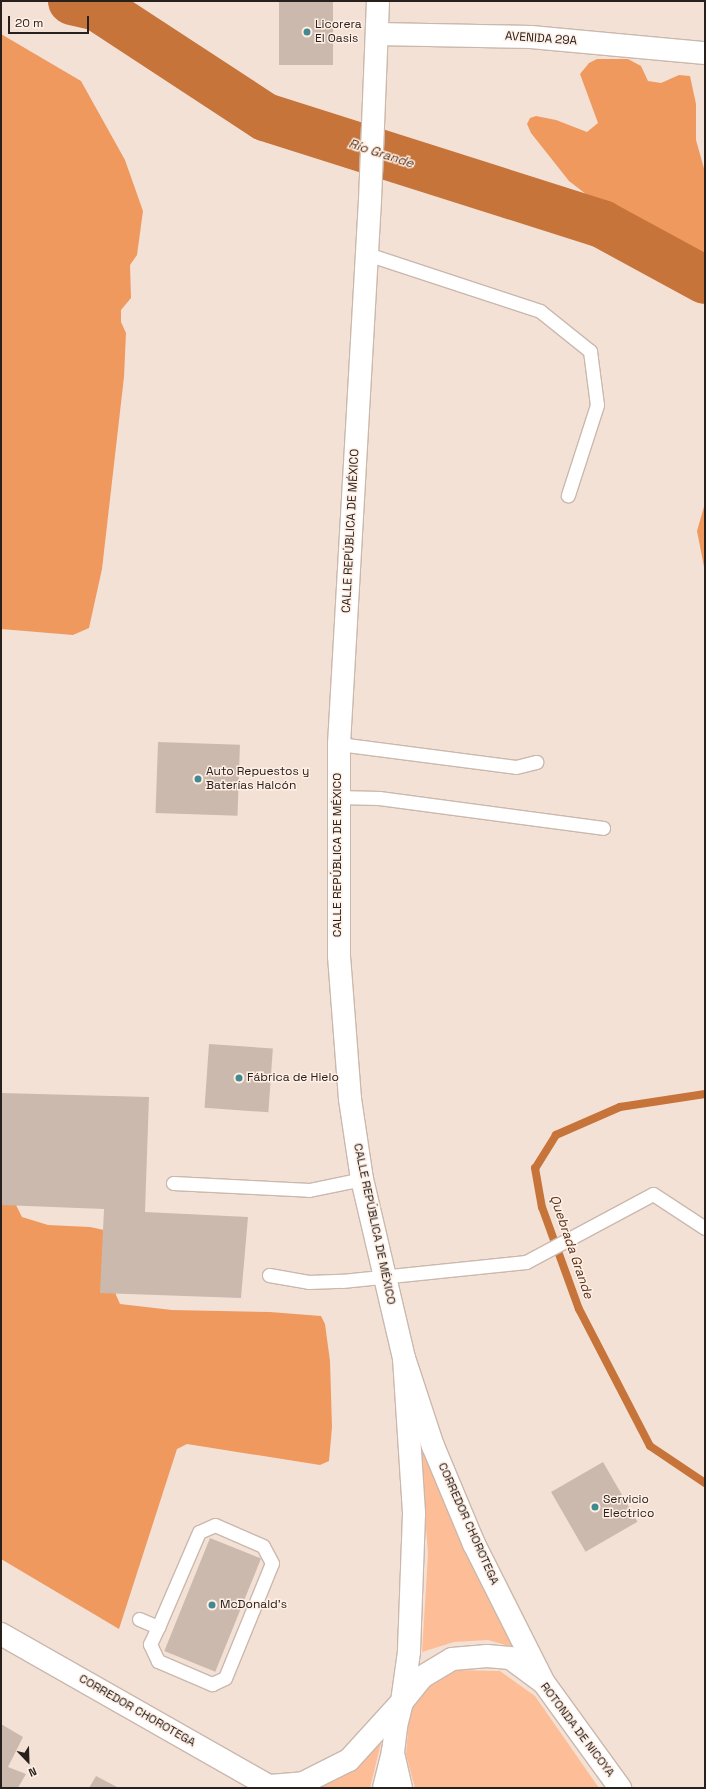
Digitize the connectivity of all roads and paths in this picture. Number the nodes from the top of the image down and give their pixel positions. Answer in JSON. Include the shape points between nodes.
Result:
{"nodes":[{"id":1,"x":378,"y":1,"type":"edge"},
{"id":2,"x":377,"y":34,"type":"junction"},
{"id":3,"x":705,"y":53,"type":"edge"},
{"id":4,"x":368,"y":254,"type":"junction"},
{"id":5,"x":568,"y":495,"type":"dead end"},
{"id":6,"x":339,"y":744,"type":"junction"},
{"id":7,"x":536,"y":762,"type":"dead end"},
{"id":8,"x":337,"y":797,"type":"junction"},
{"id":9,"x":603,"y":828,"type":"dead end"},
{"id":10,"x":362,"y":1179,"type":"junction"},
{"id":11,"x":173,"y":1183,"type":"dead end"},
{"id":12,"x":705,"y":1228,"type":"edge"},
{"id":13,"x":269,"y":1275,"type":"dead end"},
{"id":14,"x":385,"y":1278,"type":"junction"},
{"id":15,"x":404,"y":1358,"type":"junction"},
{"id":16,"x":139,"y":1619,"type":"dead end"},
{"id":17,"x":158,"y":1627,"type":"junction"},
{"id":18,"x":1,"y":1634,"type":"edge"},
{"id":19,"x":544,"y":1683,"type":"junction"},
{"id":20,"x":402,"y":1702,"type":"junction"},
{"id":21,"x":393,"y":1752,"type":"junction"},
{"id":22,"x":271,"y":1787,"type":"edge"},
{"id":23,"x":384,"y":1788,"type":"edge"},
{"id":24,"x":401,"y":1788,"type":"edge"},
{"id":25,"x":620,"y":1788,"type":"edge"}],
"edges":[{"from":1,"to":2,"type":"main road","name":"CALLE REPÚBLICA DE MÉXICO"},
{"from":2,"to":3,"type":"main road","name":"AVENIDA 29A","via":[[532,37]]},
{"from":2,"to":4,"type":"main road","name":"CALLE REPÚBLICA DE MÉXICO"},
{"from":4,"to":5,"type":"lane","via":[[540,311],[590,351],[597,405]]},
{"from":4,"to":6,"type":"main road","name":"CALLE REPÚBLICA DE MÉXICO"},
{"from":6,"to":7,"type":"lane","via":[[516,767]]},
{"from":6,"to":8,"type":"main road","name":"CALLE REPÚBLICA DE MÉXICO"},
{"from":8,"to":9,"type":"lane","via":[[379,798]]},
{"from":8,"to":10,"type":"main road","name":"CALLE REPÚBLICA DE MÉXICO","via":[[339,956],[350,1099]]},
{"from":10,"to":11,"type":"lane","via":[[309,1190]]},
{"from":10,"to":14,"type":"main road","name":"CALLE REPÚBLICA DE MÉXICO"},
{"from":12,"to":14,"type":"lane","via":[[654,1194],[526,1262]]},
{"from":13,"to":14,"type":"lane","via":[[308,1282]]},
{"from":14,"to":15,"type":"main road","name":"CALLE REPÚBLICA DE MÉXICO"},
{"from":15,"to":19,"type":"main road","name":"CORREDOR CHOROTEGA","via":[[433,1446],[474,1544]]},
{"from":15,"to":20,"type":"main road","name":"CALLE REPÚBLICA DE MÉXICO","via":[[414,1514],[410,1652]]},
{"from":16,"to":17,"type":"lane"},
{"from":17,"to":17,"type":"lane","via":[[150,1644],[158,1661],[212,1684],[225,1678],[272,1563],[263,1546],[215,1525],[199,1532]]},
{"from":18,"to":22,"type":"main road","name":"CORREDOR CHOROTEGA"},
{"from":19,"to":20,"type":"main road","name":"ROTONDA DE NICOYA","via":[[510,1658],[487,1656],[452,1659],[422,1677]]},
{"from":19,"to":25,"type":"main road","name":"ROTONDA DE NICOYA"},
{"from":20,"to":21,"type":"main road","name":"ROTONDA DE NICOYA"},
{"from":20,"to":22,"type":"main road","via":[[349,1760],[303,1783]]},
{"from":21,"to":23,"type":"main road"},
{"from":21,"to":24,"type":"main road","name":"ROTONDA DE NICOYA"}]}
